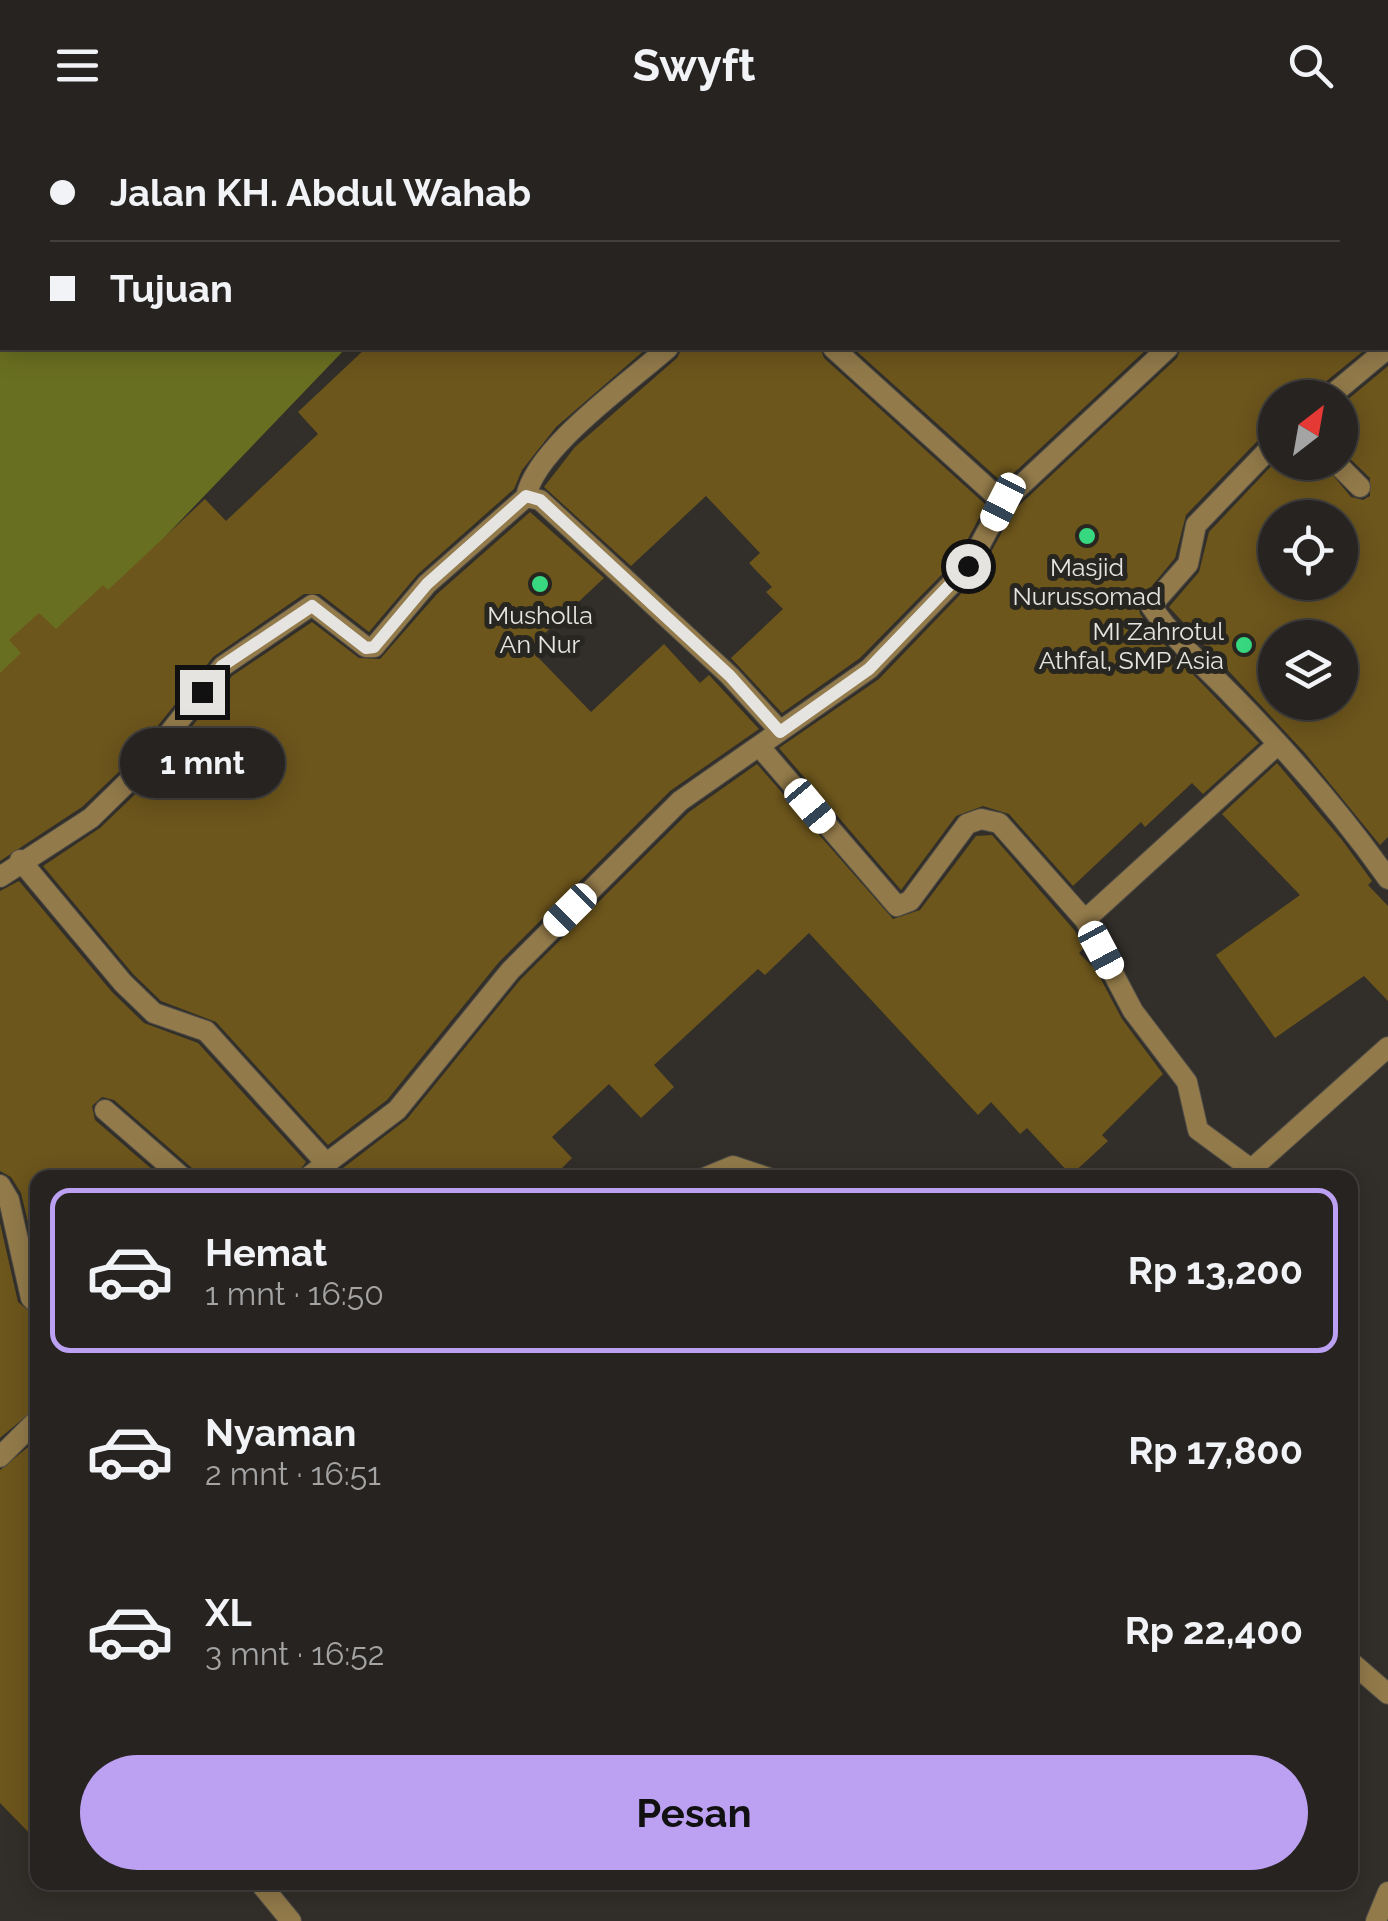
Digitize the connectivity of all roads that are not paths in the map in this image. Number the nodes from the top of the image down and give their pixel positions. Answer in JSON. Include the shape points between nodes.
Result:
{"nodes":[{"id":1,"x":666,"y":350,"type":"edge"},
{"id":2,"x":835,"y":350,"type":"edge"},
{"id":3,"x":1166,"y":350,"type":"edge"},
{"id":4,"x":1386,"y":350,"type":"edge"},
{"id":5,"x":1350,"y":380,"type":"edge"},
{"id":6,"x":1258,"y":461,"type":"edge"},
{"id":7,"x":1353,"y":480,"type":"edge"},
{"id":8,"x":1360,"y":487,"type":"dead end"},
{"id":9,"x":526,"y":496,"type":"junction"},
{"id":10,"x":1003,"y":502,"type":"junction"},
{"id":11,"x":780,"y":732,"type":"junction"},
{"id":12,"x":1277,"y":744,"type":"junction"},
{"id":13,"x":759,"y":746,"type":"junction"},
{"id":14,"x":20,"y":860,"type":"junction"},
{"id":15,"x":0,"y":877,"type":"edge"},
{"id":16,"x":1388,"y":880,"type":"edge"},
{"id":17,"x":1085,"y":920,"type":"junction"},
{"id":18,"x":1388,"y":1047,"type":"edge"},
{"id":19,"x":105,"y":1110,"type":"dead end"},
{"id":20,"x":326,"y":1163,"type":"junction"},
{"id":21,"x":174,"y":1170,"type":"edge"},
{"id":22,"x":317,"y":1170,"type":"edge"},
{"id":23,"x":0,"y":1186,"type":"edge"},
{"id":24,"x":30,"y":1298,"type":"edge"},
{"id":25,"x":30,"y":1427,"type":"edge"},
{"id":26,"x":0,"y":1457,"type":"edge"},
{"id":27,"x":1358,"y":1668,"type":"edge"},
{"id":28,"x":1388,"y":1694,"type":"edge"},
{"id":29,"x":266,"y":1890,"type":"edge"},
{"id":30,"x":1388,"y":1892,"type":"edge"},
{"id":31,"x":291,"y":1921,"type":"edge"},
{"id":32,"x":1376,"y":1921,"type":"edge"}],
"edges":[{"from":1,"to":9,"type":"street","via":[[555,449]]},
{"from":2,"to":10,"type":"street"},
{"from":3,"to":10,"type":"street"},
{"from":4,"to":5,"type":"street"},
{"from":6,"to":12,"type":"street","via":[[1196,525],[1188,564],[1151,606],[1177,642]]},
{"from":7,"to":8,"type":"street"},
{"from":9,"to":11,"type":"street","via":[[540,500],[730,676]]},
{"from":9,"to":14,"type":"street","via":[[427,584],[374,647],[366,648],[312,606],[222,666],[138,772],[91,818]]},
{"from":10,"to":11,"type":"street","via":[[968,566],[869,669]]},
{"from":11,"to":13,"type":"street"},
{"from":12,"to":16,"type":"street"},
{"from":12,"to":17,"type":"street"},
{"from":13,"to":17,"type":"street","via":[[897,906],[910,901],[967,824],[981,819],[999,823]]},
{"from":13,"to":20,"type":"street","via":[[680,801],[510,971],[396,1110]]},
{"from":14,"to":15,"type":"street"},
{"from":14,"to":20,"type":"street","via":[[122,983],[154,1013],[206,1031]]},
{"from":17,"to":18,"type":"street","via":[[1133,1010],[1187,1082],[1198,1130],[1247,1166]]},
{"from":19,"to":21,"type":"street"},
{"from":20,"to":22,"type":"street"},
{"from":23,"to":24,"type":"street","via":[[10,1200]]},
{"from":25,"to":26,"type":"street"},
{"from":27,"to":28,"type":"street"},
{"from":29,"to":31,"type":"street"},
{"from":30,"to":32,"type":"street"}]}
